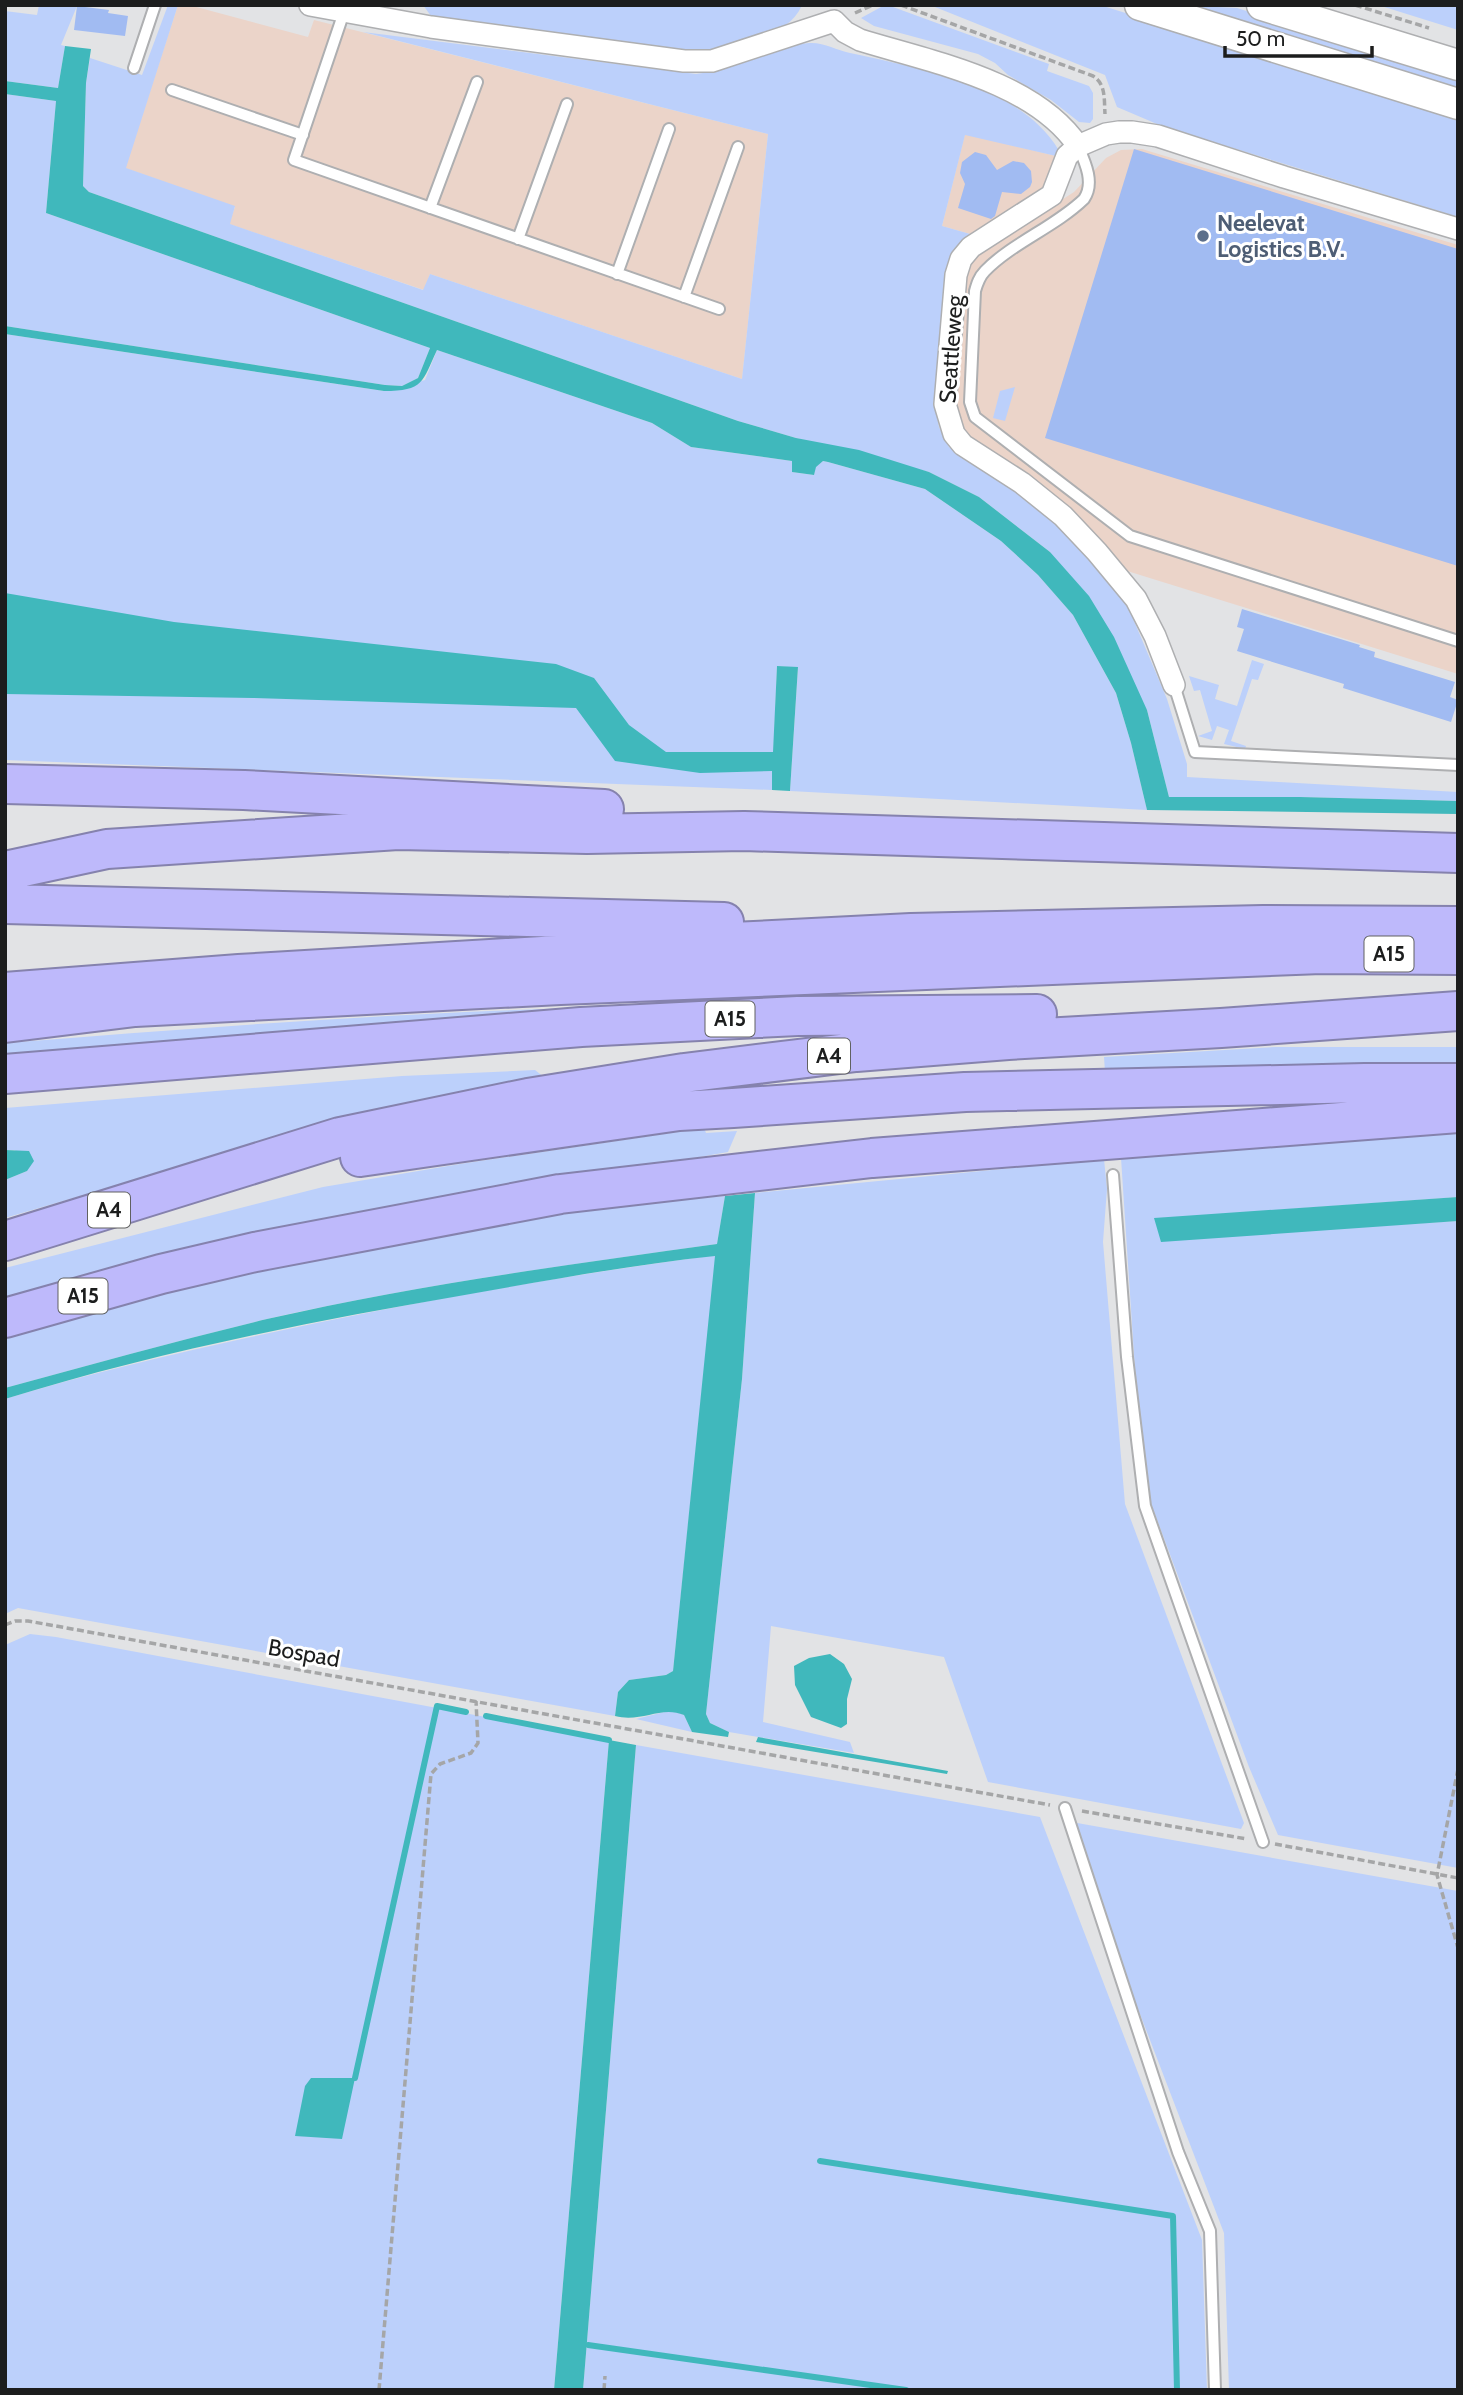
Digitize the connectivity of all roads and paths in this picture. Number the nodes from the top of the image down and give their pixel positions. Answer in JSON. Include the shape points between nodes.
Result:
{"nodes":[{"id":1,"x":155,"y":5,"type":"edge"},
{"id":2,"x":310,"y":5,"type":"edge"},
{"id":3,"x":901,"y":5,"type":"edge"},
{"id":4,"x":1140,"y":5,"type":"edge"},
{"id":5,"x":1262,"y":5,"type":"edge"},
{"id":6,"x":1355,"y":5,"type":"edge"},
{"id":7,"x":344,"y":12,"type":"junction"},
{"id":8,"x":832,"y":13,"type":"edge"},
{"id":9,"x":1432,"y":29,"type":"dead end"},
{"id":10,"x":1458,"y":65,"type":"edge"},
{"id":11,"x":134,"y":68,"type":"dead end"},
{"id":12,"x":477,"y":82,"type":"dead end"},
{"id":13,"x":172,"y":90,"type":"dead end"},
{"id":14,"x":567,"y":104,"type":"dead end"},
{"id":15,"x":1458,"y":104,"type":"edge"},
{"id":16,"x":669,"y":130,"type":"dead end"},
{"id":17,"x":1106,"y":134,"type":"junction"},
{"id":18,"x":303,"y":135,"type":"junction"},
{"id":19,"x":738,"y":146,"type":"dead end"},
{"id":20,"x":1078,"y":146,"type":"junction"},
{"id":21,"x":430,"y":208,"type":"junction"},
{"id":22,"x":1458,"y":229,"type":"edge"},
{"id":23,"x":518,"y":239,"type":"junction"},
{"id":24,"x":617,"y":274,"type":"junction"},
{"id":25,"x":684,"y":297,"type":"junction"},
{"id":26,"x":719,"y":309,"type":"dead end"},
{"id":27,"x":1458,"y":641,"type":"edge"},
{"id":28,"x":1174,"y":685,"type":"joint"},
{"id":29,"x":1458,"y":765,"type":"edge"},
{"id":30,"x":5,"y":784,"type":"edge"},
{"id":31,"x":766,"y":832,"type":"junction"},
{"id":32,"x":1458,"y":853,"type":"edge"},
{"id":33,"x":5,"y":871,"type":"edge"},
{"id":34,"x":5,"y":904,"type":"edge"},
{"id":35,"x":1458,"y":926,"type":"edge"},
{"id":36,"x":911,"y":933,"type":"junction"},
{"id":37,"x":1458,"y":955,"type":"edge"},
{"id":38,"x":5,"y":992,"type":"edge"},
{"id":39,"x":1458,"y":1011,"type":"edge"},
{"id":40,"x":5,"y":1023,"type":"edge"},
{"id":41,"x":5,"y":1074,"type":"edge"},
{"id":42,"x":1458,"y":1083,"type":"edge"},
{"id":43,"x":1458,"y":1113,"type":"edge"},
{"id":44,"x":1113,"y":1175,"type":"dead end"},
{"id":45,"x":212,"y":1178,"type":"junction"},
{"id":46,"x":5,"y":1241,"type":"edge"},
{"id":47,"x":5,"y":1318,"type":"edge"},
{"id":48,"x":5,"y":1625,"type":"edge"},
{"id":49,"x":476,"y":1701,"type":"junction"},
{"id":50,"x":657,"y":1734,"type":"dead end"},
{"id":51,"x":1458,"y":1769,"type":"edge"},
{"id":52,"x":1065,"y":1808,"type":"dead end"},
{"id":53,"x":1264,"y":1842,"type":"dead end"},
{"id":54,"x":1458,"y":1948,"type":"edge"},
{"id":55,"x":606,"y":2376,"type":"dead end"},
{"id":56,"x":379,"y":2390,"type":"edge"},
{"id":57,"x":604,"y":2390,"type":"edge"},
{"id":58,"x":1215,"y":2390,"type":"edge"}],
"edges":[{"from":1,"to":11,"type":"lane"},
{"from":2,"to":7,"type":"street"},
{"from":3,"to":17,"type":"path","via":[[1099,80]]},
{"from":4,"to":15,"type":"main road"},
{"from":5,"to":10,"type":"main road"},
{"from":6,"to":9,"type":"path"},
{"from":7,"to":8,"type":"street","via":[[684,61],[712,61]]},
{"from":7,"to":18,"type":"lane"},
{"from":8,"to":20,"type":"street","via":[[853,37],[1001,86],[1049,113]]},
{"from":12,"to":21,"type":"lane"},
{"from":13,"to":18,"type":"lane"},
{"from":14,"to":23,"type":"lane"},
{"from":16,"to":24,"type":"lane"},
{"from":17,"to":20,"type":"street"},
{"from":17,"to":22,"type":"street","via":[[1158,136]]},
{"from":18,"to":21,"type":"lane","via":[[294,160]]},
{"from":19,"to":25,"type":"lane"},
{"from":20,"to":27,"type":"lane","via":[[1090,182],[1084,199],[979,279],[970,402],[975,417],[1130,536]]},
{"from":20,"to":28,"type":"street","name":"Seattleweg","via":[[1068,156],[1052,195],[971,247],[961,259],[944,404],[954,434],[963,445],[1063,516],[1117,575],[1155,636]]},
{"from":21,"to":23,"type":"lane"},
{"from":23,"to":24,"type":"lane"},
{"from":24,"to":25,"type":"lane"},
{"from":25,"to":26,"type":"lane"},
{"from":28,"to":29,"type":"lane","via":[[1195,752]]},
{"from":30,"to":31,"type":"highway","via":[[244,790],[603,809]]},
{"from":31,"to":32,"type":"highway"},
{"from":31,"to":33,"type":"highway","via":[[398,830],[107,849]]},
{"from":34,"to":36,"type":"highway","number":"A15","via":[[744,922]]},
{"from":35,"to":36,"type":"highway","number":"A15"},
{"from":36,"to":38,"type":"highway","number":"A15"},
{"from":37,"to":40,"type":"highway","number":"A15","via":[[1321,954],[574,984],[135,1007]]},
{"from":39,"to":41,"type":"highway","number":"A15","via":[[743,1018]]},
{"from":39,"to":45,"type":"highway","number":"A4","via":[[856,1052],[684,1073],[528,1098],[340,1137]]},
{"from":42,"to":45,"type":"highway","number":"A4","via":[[965,1092],[679,1111]]},
{"from":43,"to":47,"type":"highway","number":"A15","via":[[872,1158],[560,1194],[255,1252]]},
{"from":44,"to":53,"type":"lane","via":[[1127,1357],[1145,1506]]},
{"from":45,"to":46,"type":"highway","number":"A4"},
{"from":48,"to":49,"type":"path","name":"Bospad","via":[[28,1621]]},
{"from":49,"to":50,"type":"path","name":"Bospad"},
{"from":49,"to":56,"type":"path","via":[[478,1743],[471,1753],[440,1764],[431,1774]]},
{"from":51,"to":54,"type":"path","via":[[1437,1875]]},
{"from":52,"to":58,"type":"lane","via":[[1178,2152],[1210,2231]]},
{"from":55,"to":57,"type":"path"}]}
